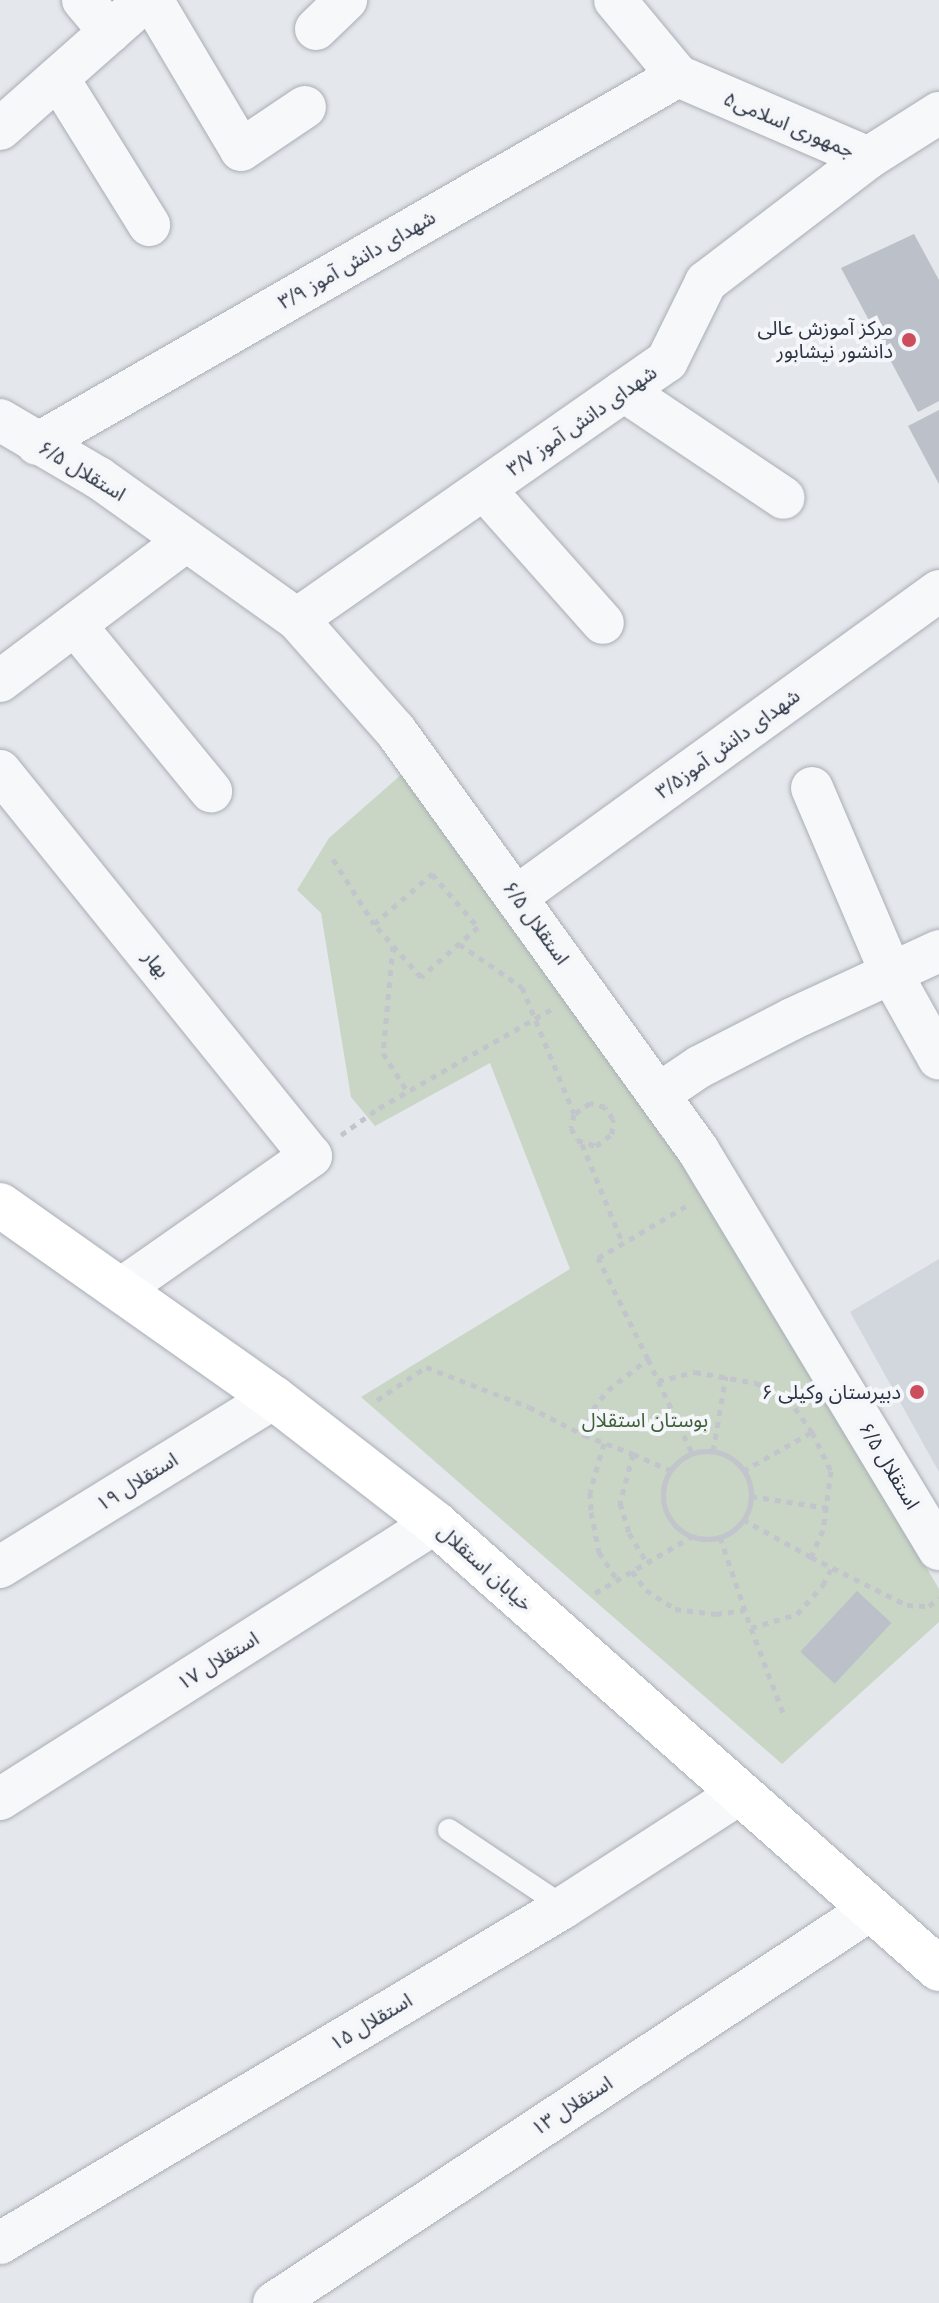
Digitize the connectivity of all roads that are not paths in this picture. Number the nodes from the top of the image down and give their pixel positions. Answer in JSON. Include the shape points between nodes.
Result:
{"nodes":[{"id":1,"x":83,"y":0,"type":"edge"},
{"id":2,"x":149,"y":0,"type":"edge"},
{"id":3,"x":346,"y":0,"type":"edge"},
{"id":4,"x":615,"y":0,"type":"edge"},
{"id":5,"x":316,"y":29,"type":"dead end"},
{"id":6,"x":110,"y":32,"type":"junction"},
{"id":7,"x":678,"y":76,"type":"junction"},
{"id":8,"x":58,"y":78,"type":"junction"},
{"id":9,"x":305,"y":107,"type":"dead end"},
{"id":10,"x":939,"y":113,"type":"edge"},
{"id":11,"x":0,"y":129,"type":"edge"},
{"id":12,"x":868,"y":158,"type":"junction"},
{"id":13,"x":149,"y":225,"type":"dead end"},
{"id":14,"x":624,"y":391,"type":"junction"},
{"id":15,"x":0,"y":420,"type":"edge"},
{"id":16,"x":37,"y":444,"type":"junction"},
{"id":17,"x":484,"y":489,"type":"junction"},
{"id":18,"x":784,"y":498,"type":"dead end"},
{"id":19,"x":186,"y":541,"type":"junction"},
{"id":20,"x":939,"y":591,"type":"edge"},
{"id":21,"x":297,"y":619,"type":"junction"},
{"id":22,"x":603,"y":623,"type":"dead end"},
{"id":23,"x":75,"y":625,"type":"junction"},
{"id":24,"x":0,"y":681,"type":"edge"},
{"id":25,"x":0,"y":771,"type":"edge"},
{"id":26,"x":812,"y":788,"type":"dead end"},
{"id":27,"x":211,"y":791,"type":"dead end"},
{"id":28,"x":516,"y":897,"type":"junction"},
{"id":29,"x":939,"y":951,"type":"edge"},
{"id":30,"x":891,"y":973,"type":"junction"},
{"id":31,"x":939,"y":1059,"type":"edge"},
{"id":32,"x":659,"y":1094,"type":"junction"},
{"id":33,"x":0,"y":1205,"type":"edge"},
{"id":34,"x":121,"y":1289,"type":"junction"},
{"id":35,"x":274,"y":1398,"type":"junction"},
{"id":36,"x":435,"y":1523,"type":"junction"},
{"id":37,"x":939,"y":1549,"type":"edge"},
{"id":38,"x":0,"y":1567,"type":"edge"},
{"id":39,"x":739,"y":1794,"type":"junction"},
{"id":40,"x":0,"y":1799,"type":"edge"},
{"id":41,"x":449,"y":1830,"type":"dead end"},
{"id":42,"x":564,"y":1907,"type":"junction"},
{"id":43,"x":870,"y":1910,"type":"junction"},
{"id":44,"x":939,"y":1969,"type":"edge"},
{"id":45,"x":0,"y":2243,"type":"edge"},
{"id":46,"x":274,"y":2303,"type":"edge"}],
"edges":[{"from":1,"to":6,"type":"street"},
{"from":2,"to":6,"type":"street"},
{"from":2,"to":9,"type":"street","via":[[241,150]]},
{"from":3,"to":5,"type":"street"},
{"from":4,"to":7,"type":"street"},
{"from":6,"to":8,"type":"street"},
{"from":7,"to":12,"type":"street","name":"جمهوری اسلامی۵"},
{"from":7,"to":16,"type":"street","name":"شهدای دانش آموز ۳/۹"},
{"from":8,"to":11,"type":"street"},
{"from":8,"to":13,"type":"street"},
{"from":10,"to":12,"type":"street","name":"جمهوری اسلامی۵"},
{"from":12,"to":14,"type":"street","name":"شهدای دانش آموز ۳/۷","via":[[706,282],[667,361]]},
{"from":14,"to":17,"type":"street","name":"شهدای دانش آموز ۳/۷"},
{"from":14,"to":18,"type":"street"},
{"from":15,"to":16,"type":"street","name":"استقلال ۶/۵"},
{"from":16,"to":19,"type":"street","name":"استقلال ۶/۵","via":[[99,478]]},
{"from":17,"to":21,"type":"street","name":"شهدای دانش آموز ۳/۷"},
{"from":17,"to":22,"type":"street"},
{"from":19,"to":21,"type":"street","name":"استقلال ۶/۵"},
{"from":19,"to":23,"type":"street"},
{"from":20,"to":28,"type":"street","name":"شهدای دانش آموز۳/۵"},
{"from":21,"to":28,"type":"street","name":"استقلال ۶/۵","via":[[395,730]]},
{"from":23,"to":24,"type":"street"},
{"from":23,"to":27,"type":"street"},
{"from":25,"to":34,"type":"street","name":"بهار","via":[[311,1156]]},
{"from":26,"to":30,"type":"street"},
{"from":28,"to":32,"type":"street","name":"استقلال ۶/۵"},
{"from":29,"to":30,"type":"street"},
{"from":30,"to":31,"type":"street"},
{"from":30,"to":32,"type":"street","via":[[699,1067]]},
{"from":32,"to":37,"type":"street","name":"استقلال ۶/۵"},
{"from":33,"to":34,"type":"main road","name":"خیابان استقلال"},
{"from":34,"to":35,"type":"main road","name":"خیابان استقلال"},
{"from":35,"to":36,"type":"main road","name":"خیابان استقلال"},
{"from":35,"to":38,"type":"street","name":"استقلال ۱۹"},
{"from":36,"to":39,"type":"main road","name":"خیابان استقلال"},
{"from":36,"to":40,"type":"street","name":"استقلال ۱۷"},
{"from":39,"to":42,"type":"street","name":"استقلال ۱۵"},
{"from":39,"to":43,"type":"main road","name":"خیابان استقلال"},
{"from":41,"to":42,"type":"lane"},
{"from":42,"to":45,"type":"street","name":"استقلال ۱۵"},
{"from":43,"to":44,"type":"main road","name":"خیابان استقلال"},
{"from":43,"to":46,"type":"street","name":"استقلال ۱۳"}]}
